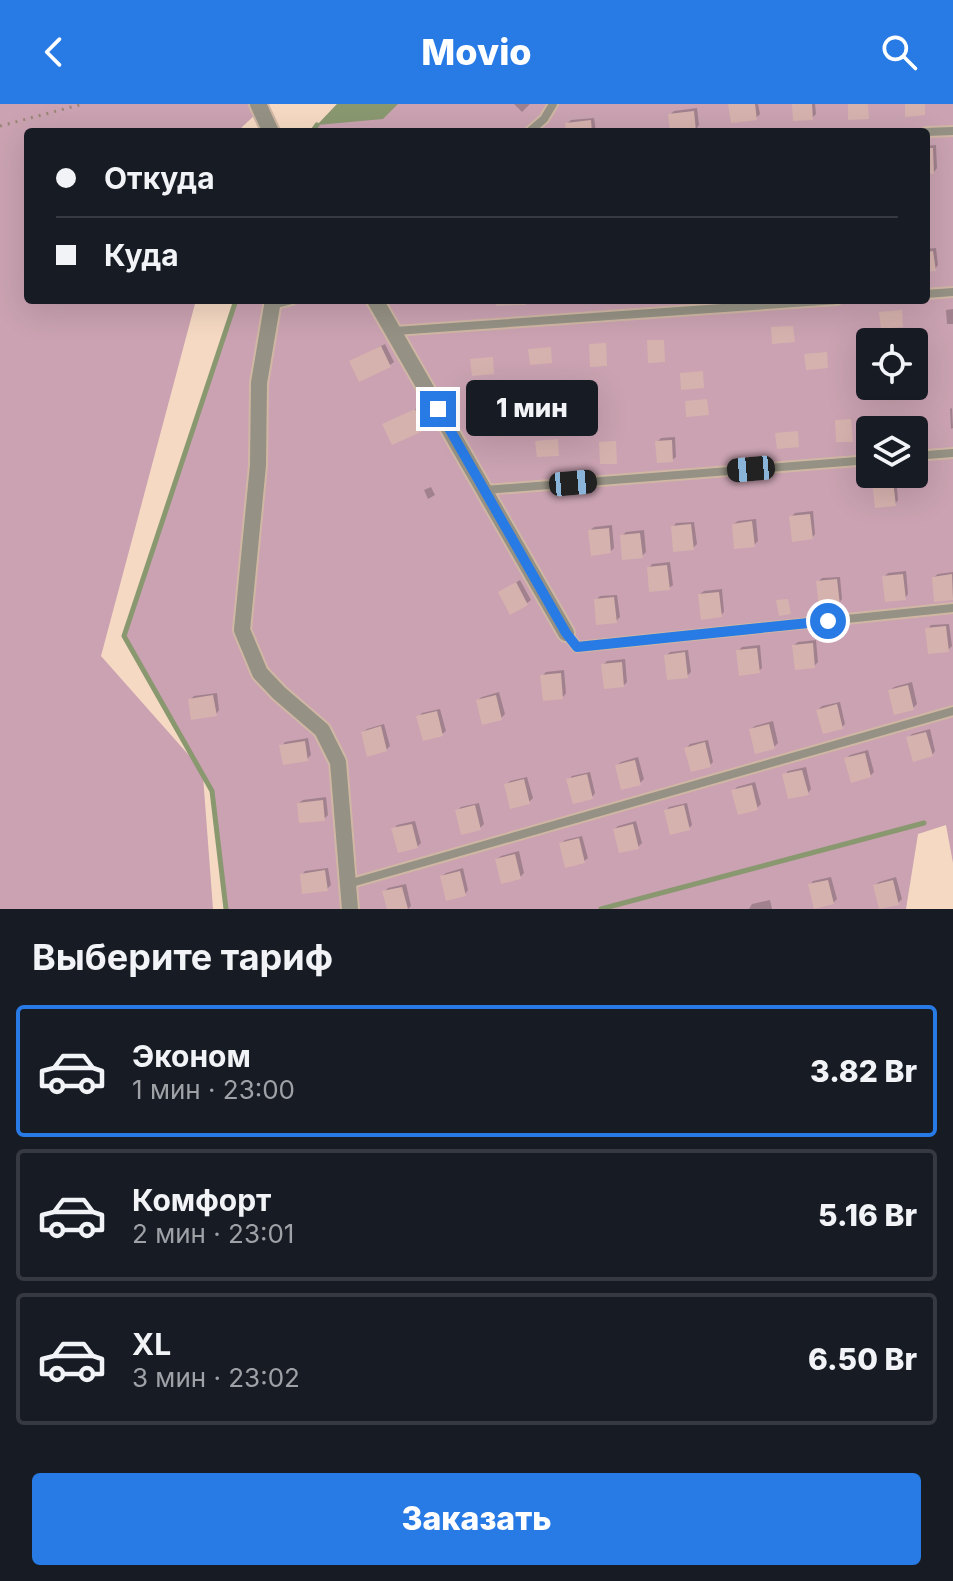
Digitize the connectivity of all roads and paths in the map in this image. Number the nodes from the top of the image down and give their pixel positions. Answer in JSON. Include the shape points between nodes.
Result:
{"nodes":[{"id":1,"x":83,"y":104,"type":"edge"},
{"id":2,"x":258,"y":104,"type":"edge"},
{"id":3,"x":553,"y":104,"type":"edge"},
{"id":4,"x":0,"y":126,"type":"edge"},
{"id":5,"x":269,"y":128,"type":"edge"},
{"id":6,"x":534,"y":128,"type":"edge"},
{"id":7,"x":953,"y":131,"type":"edge"},
{"id":8,"x":930,"y":132,"type":"edge"},
{"id":9,"x":953,"y":292,"type":"edge"},
{"id":10,"x":930,"y":294,"type":"edge"},
{"id":11,"x":272,"y":304,"type":"edge"},
{"id":12,"x":380,"y":304,"type":"edge"},
{"id":13,"x":780,"y":304,"type":"edge"},
{"id":14,"x":395,"y":331,"type":"junction"},
{"id":15,"x":953,"y":453,"type":"edge"},
{"id":16,"x":928,"y":455,"type":"edge"},
{"id":17,"x":856,"y":461,"type":"edge"},
{"id":18,"x":484,"y":490,"type":"junction"},
{"id":19,"x":953,"y":608,"type":"edge"},
{"id":20,"x":566,"y":633,"type":"joint"},
{"id":21,"x":953,"y":711,"type":"edge"},
{"id":22,"x":348,"y":884,"type":"junction"},
{"id":23,"x":350,"y":909,"type":"edge"}],
"edges":[{"from":1,"to":4,"type":"path"},
{"from":2,"to":5,"type":"street"},
{"from":3,"to":6,"type":"lane"},
{"from":7,"to":8,"type":"lane"},
{"from":9,"to":10,"type":"lane"},
{"from":11,"to":22,"type":"street","via":[[259,383],[258,465],[242,630],[260,673],[322,730],[338,762]]},
{"from":12,"to":14,"type":"street"},
{"from":13,"to":14,"type":"lane"},
{"from":14,"to":18,"type":"street"},
{"from":15,"to":16,"type":"lane"},
{"from":17,"to":18,"type":"lane"},
{"from":18,"to":20,"type":"street"},
{"from":19,"to":20,"type":"lane","via":[[577,647]]},
{"from":21,"to":22,"type":"lane"},
{"from":22,"to":23,"type":"street"}]}
